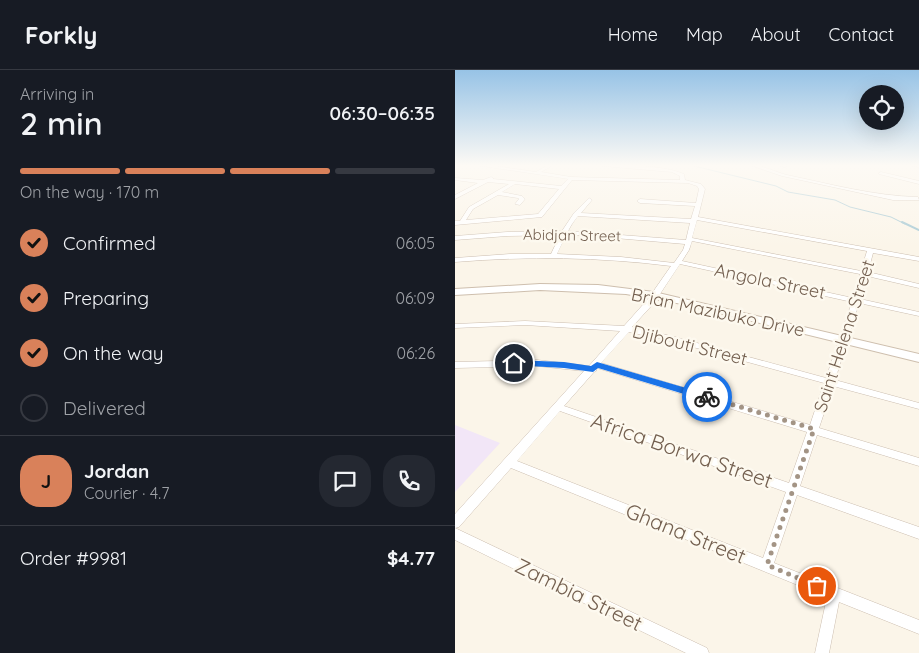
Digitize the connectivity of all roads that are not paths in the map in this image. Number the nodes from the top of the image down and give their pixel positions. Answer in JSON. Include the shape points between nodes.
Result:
{"nodes":[{"id":1,"x":559,"y":192,"type":"edge"},
{"id":2,"x":701,"y":192,"type":"edge"},
{"id":3,"x":867,"y":192,"type":"edge"},
{"id":4,"x":498,"y":193,"type":"joint"},
{"id":5,"x":918,"y":198,"type":"edge"},
{"id":6,"x":589,"y":200,"type":"dead end"},
{"id":7,"x":640,"y":201,"type":"dead end"},
{"id":8,"x":517,"y":204,"type":"dead end"},
{"id":9,"x":698,"y":205,"type":"junction"},
{"id":10,"x":576,"y":214,"type":"junction"},
{"id":11,"x":695,"y":219,"type":"junction"},
{"id":12,"x":455,"y":222,"type":"edge"},
{"id":13,"x":462,"y":222,"type":"junction"},
{"id":14,"x":565,"y":233,"type":"junction"},
{"id":15,"x":455,"y":238,"type":"edge"},
{"id":16,"x":689,"y":240,"type":"junction"},
{"id":17,"x":871,"y":250,"type":"junction"},
{"id":18,"x":553,"y":256,"type":"junction"},
{"id":19,"x":455,"y":260,"type":"edge"},
{"id":20,"x":919,"y":260,"type":"edge"},
{"id":21,"x":678,"y":263,"type":"junction"},
{"id":22,"x":864,"y":273,"type":"junction"},
{"id":23,"x":919,"y":286,"type":"edge"},
{"id":24,"x":455,"y":292,"type":"edge"},
{"id":25,"x":655,"y":295,"type":"junction"},
{"id":26,"x":856,"y":300,"type":"junction"},
{"id":27,"x":919,"y":314,"type":"edge"},
{"id":28,"x":455,"y":326,"type":"edge"},
{"id":29,"x":628,"y":329,"type":"junction"},
{"id":30,"x":844,"y":340,"type":"junction"},
{"id":31,"x":919,"y":358,"type":"edge"},
{"id":32,"x":455,"y":365,"type":"edge"},
{"id":33,"x":595,"y":367,"type":"junction"},
{"id":34,"x":829,"y":381,"type":"junction"},
{"id":35,"x":919,"y":406,"type":"edge"},
{"id":36,"x":558,"y":407,"type":"junction"},
{"id":37,"x":814,"y":429,"type":"junction"},
{"id":38,"x":509,"y":462,"type":"junction"},
{"id":39,"x":919,"y":462,"type":"edge"},
{"id":40,"x":793,"y":489,"type":"junction"},
{"id":41,"x":455,"y":523,"type":"edge"},
{"id":42,"x":919,"y":533,"type":"edge"},
{"id":43,"x":455,"y":534,"type":"edge"},
{"id":44,"x":767,"y":565,"type":"junction"},
{"id":45,"x":834,"y":594,"type":"junction"},
{"id":46,"x":919,"y":627,"type":"edge"},
{"id":47,"x":702,"y":653,"type":"edge"},
{"id":48,"x":822,"y":653,"type":"edge"}],
"edges":[{"from":1,"to":13,"type":"street","via":[[540,216]]},
{"from":2,"to":9,"type":"street"},
{"from":3,"to":5,"type":"street","via":[[893,198]]},
{"from":4,"to":8,"type":"street","via":[[520,197]]},
{"from":4,"to":13,"type":"street","via":[[468,211]]},
{"from":6,"to":10,"type":"street"},
{"from":7,"to":9,"type":"street"},
{"from":9,"to":11,"type":"street"},
{"from":10,"to":11,"type":"street"},
{"from":10,"to":14,"type":"street"},
{"from":11,"to":16,"type":"street"},
{"from":11,"to":17,"type":"street"},
{"from":12,"to":13,"type":"street"},
{"from":14,"to":15,"type":"street","name":"Abidjan Street"},
{"from":14,"to":16,"type":"street","name":"Abidjan Street"},
{"from":14,"to":18,"type":"street"},
{"from":16,"to":21,"type":"street"},
{"from":16,"to":22,"type":"street","name":"Abidjan Street"},
{"from":17,"to":20,"type":"street"},
{"from":17,"to":22,"type":"street","name":"Saint Helena Street"},
{"from":18,"to":19,"type":"street","name":"Angola Street"},
{"from":18,"to":21,"type":"street","name":"Angola Street"},
{"from":21,"to":25,"type":"street"},
{"from":21,"to":26,"type":"street","name":"Angola Street"},
{"from":22,"to":23,"type":"street","name":"Abidjan Street"},
{"from":22,"to":26,"type":"street","name":"Saint Helena Street"},
{"from":24,"to":25,"type":"street","name":"Brian Mazibuko Drive","via":[[563,288]]},
{"from":25,"to":29,"type":"street"},
{"from":25,"to":30,"type":"street","name":"Brian Mazibuko Drive"},
{"from":26,"to":27,"type":"street","name":"Angola Street"},
{"from":26,"to":30,"type":"street","name":"Saint Helena Street"},
{"from":28,"to":29,"type":"street","name":"Djibouti Street","via":[[545,323]]},
{"from":29,"to":33,"type":"street"},
{"from":29,"to":34,"type":"street","name":"Djibouti Street"},
{"from":30,"to":31,"type":"street","name":"Brian Mazibuko Drive"},
{"from":30,"to":34,"type":"street","name":"Saint Helena Street"},
{"from":32,"to":33,"type":"street","via":[[529,363]]},
{"from":33,"to":36,"type":"street"},
{"from":33,"to":37,"type":"street"},
{"from":34,"to":35,"type":"street","name":"Djibouti Street"},
{"from":34,"to":37,"type":"street","name":"Saint Helena Street"},
{"from":36,"to":38,"type":"street"},
{"from":36,"to":40,"type":"street","name":"Africa Borwa Street"},
{"from":37,"to":39,"type":"street"},
{"from":37,"to":40,"type":"street","name":"Saint Helena Street"},
{"from":38,"to":41,"type":"street"},
{"from":38,"to":44,"type":"street","name":"Ghana Street"},
{"from":40,"to":42,"type":"street","name":"Africa Borwa Street"},
{"from":40,"to":44,"type":"street","name":"Saint Helena Street"},
{"from":43,"to":47,"type":"street","name":"Zambia Street"},
{"from":44,"to":45,"type":"street","name":"Ghana Street"},
{"from":45,"to":46,"type":"street","name":"Ghana Street"},
{"from":45,"to":48,"type":"street"}]}
